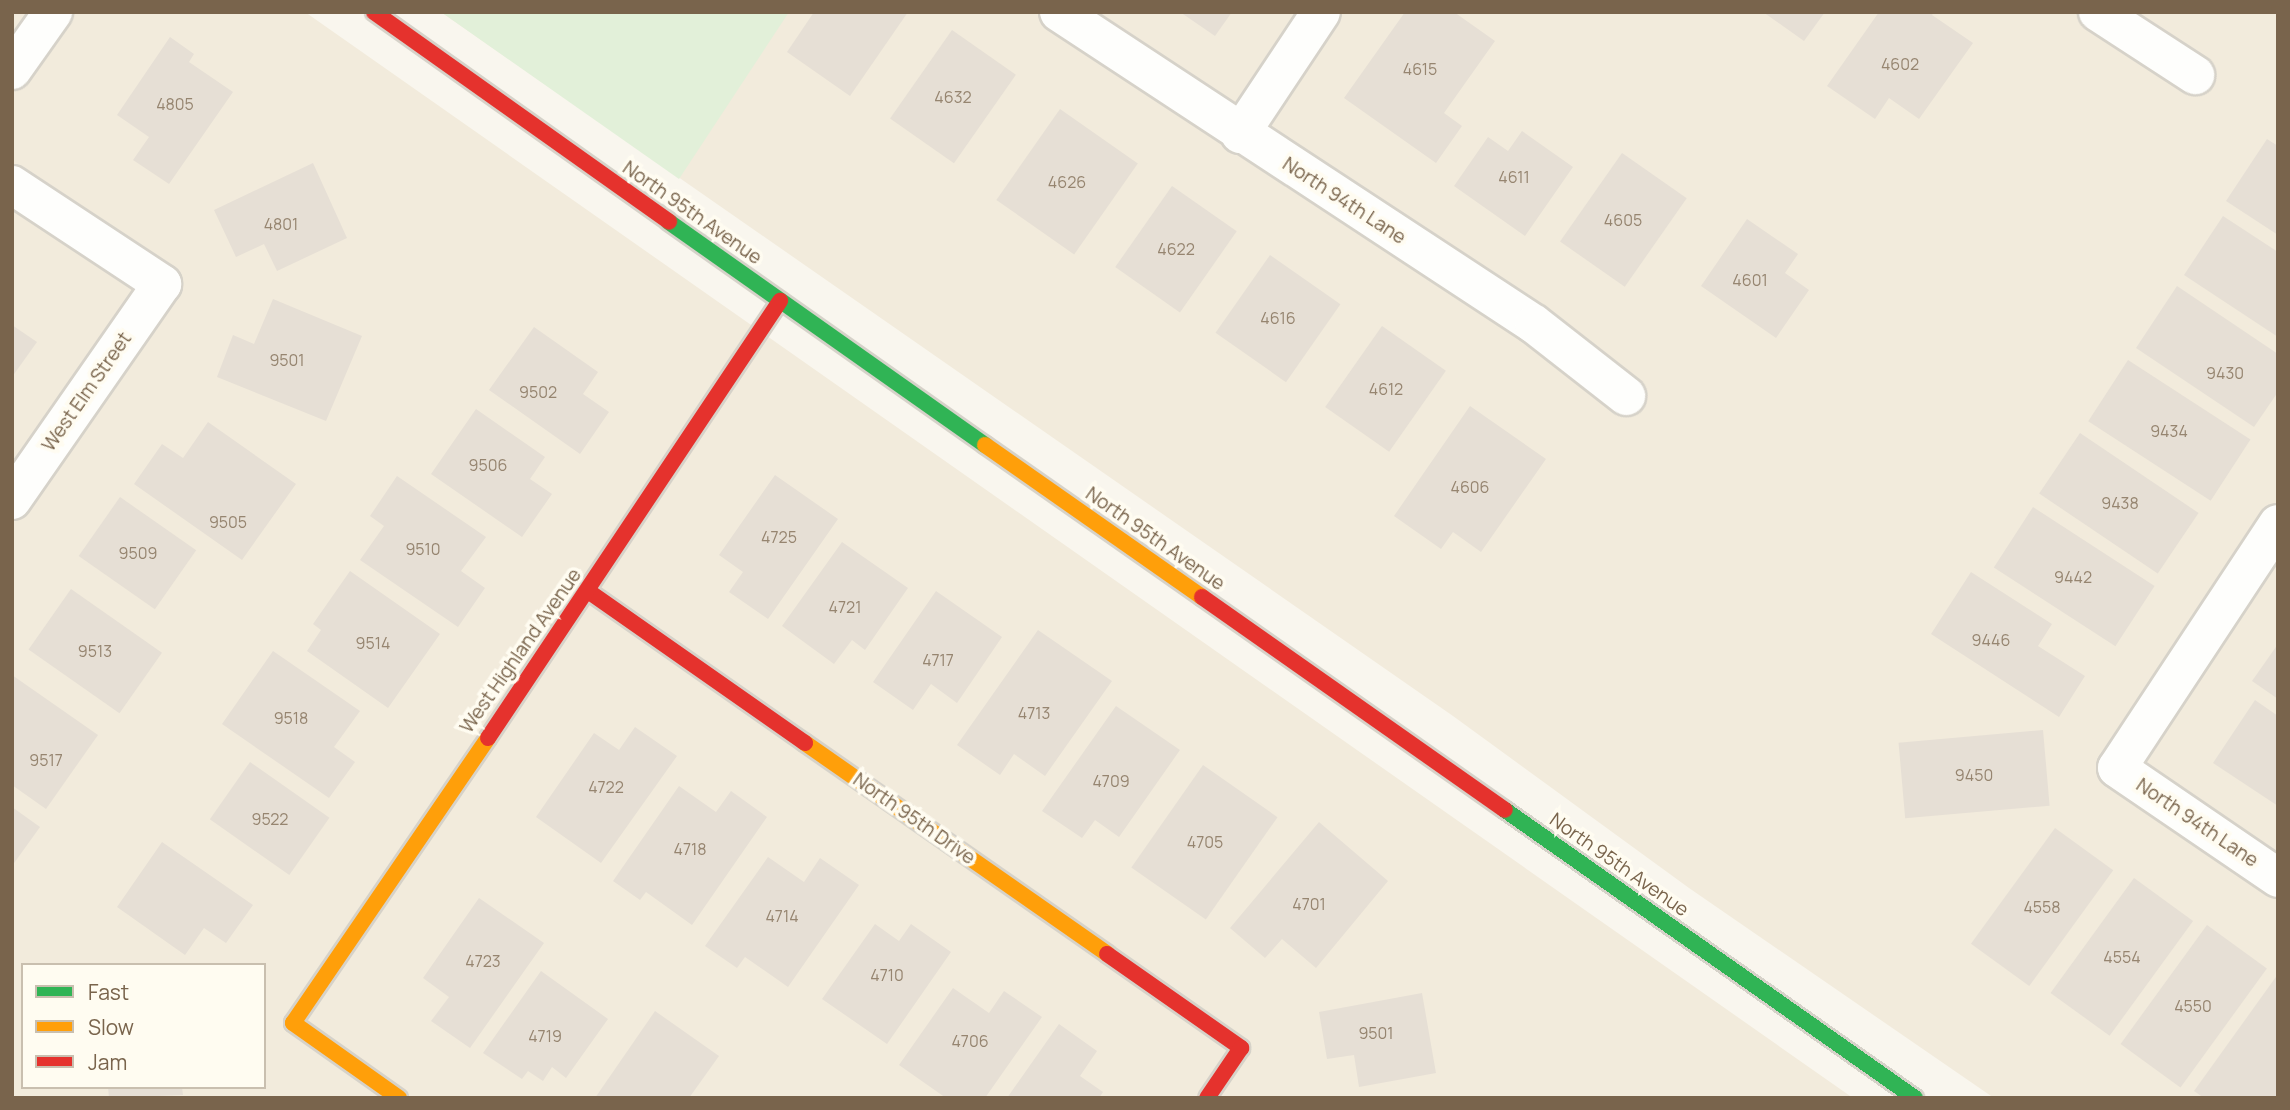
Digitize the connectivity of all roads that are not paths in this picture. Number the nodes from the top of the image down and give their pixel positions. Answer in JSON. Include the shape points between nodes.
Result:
{"nodes":[{"id":1,"x":53,"y":12,"type":"edge"},
{"id":2,"x":374,"y":12,"type":"edge"},
{"id":3,"x":1059,"y":12,"type":"edge"},
{"id":4,"x":1321,"y":12,"type":"edge"},
{"id":5,"x":2098,"y":12,"type":"edge"},
{"id":6,"x":12,"y":70,"type":"edge"},
{"id":7,"x":2195,"y":75,"type":"dead end"},
{"id":8,"x":1240,"y":134,"type":"junction"},
{"id":9,"x":12,"y":184,"type":"edge"},
{"id":10,"x":780,"y":301,"type":"junction"},
{"id":11,"x":1626,"y":396,"type":"dead end"},
{"id":12,"x":12,"y":500,"type":"edge"},
{"id":13,"x":2278,"y":524,"type":"edge"},
{"id":14,"x":588,"y":591,"type":"junction"},
{"id":15,"x":2278,"y":878,"type":"edge"},
{"id":16,"x":399,"y":1098,"type":"edge"},
{"id":17,"x":1207,"y":1098,"type":"edge"},
{"id":18,"x":1915,"y":1098,"type":"edge"}],
"edges":[{"from":1,"to":6,"type":"street"},
{"from":2,"to":10,"type":"street","name":"North 95th Avenue"},
{"from":3,"to":8,"type":"street","name":"North 94th Lane"},
{"from":4,"to":8,"type":"street"},
{"from":5,"to":7,"type":"street"},
{"from":8,"to":11,"type":"street","name":"North 94th Lane","via":[[1534,324]]},
{"from":9,"to":12,"type":"street","name":"West Elm Street","via":[[162,284]]},
{"from":10,"to":14,"type":"street","name":"West Highland Avenue"},
{"from":10,"to":18,"type":"street","name":"North 95th Avenue"},
{"from":13,"to":15,"type":"street","name":"North 94th Lane","via":[[2117,768]]},
{"from":14,"to":16,"type":"street","name":"West Highland Avenue","via":[[293,1023]]},
{"from":14,"to":17,"type":"street","name":"North 95th Drive","via":[[1241,1048]]}]}
